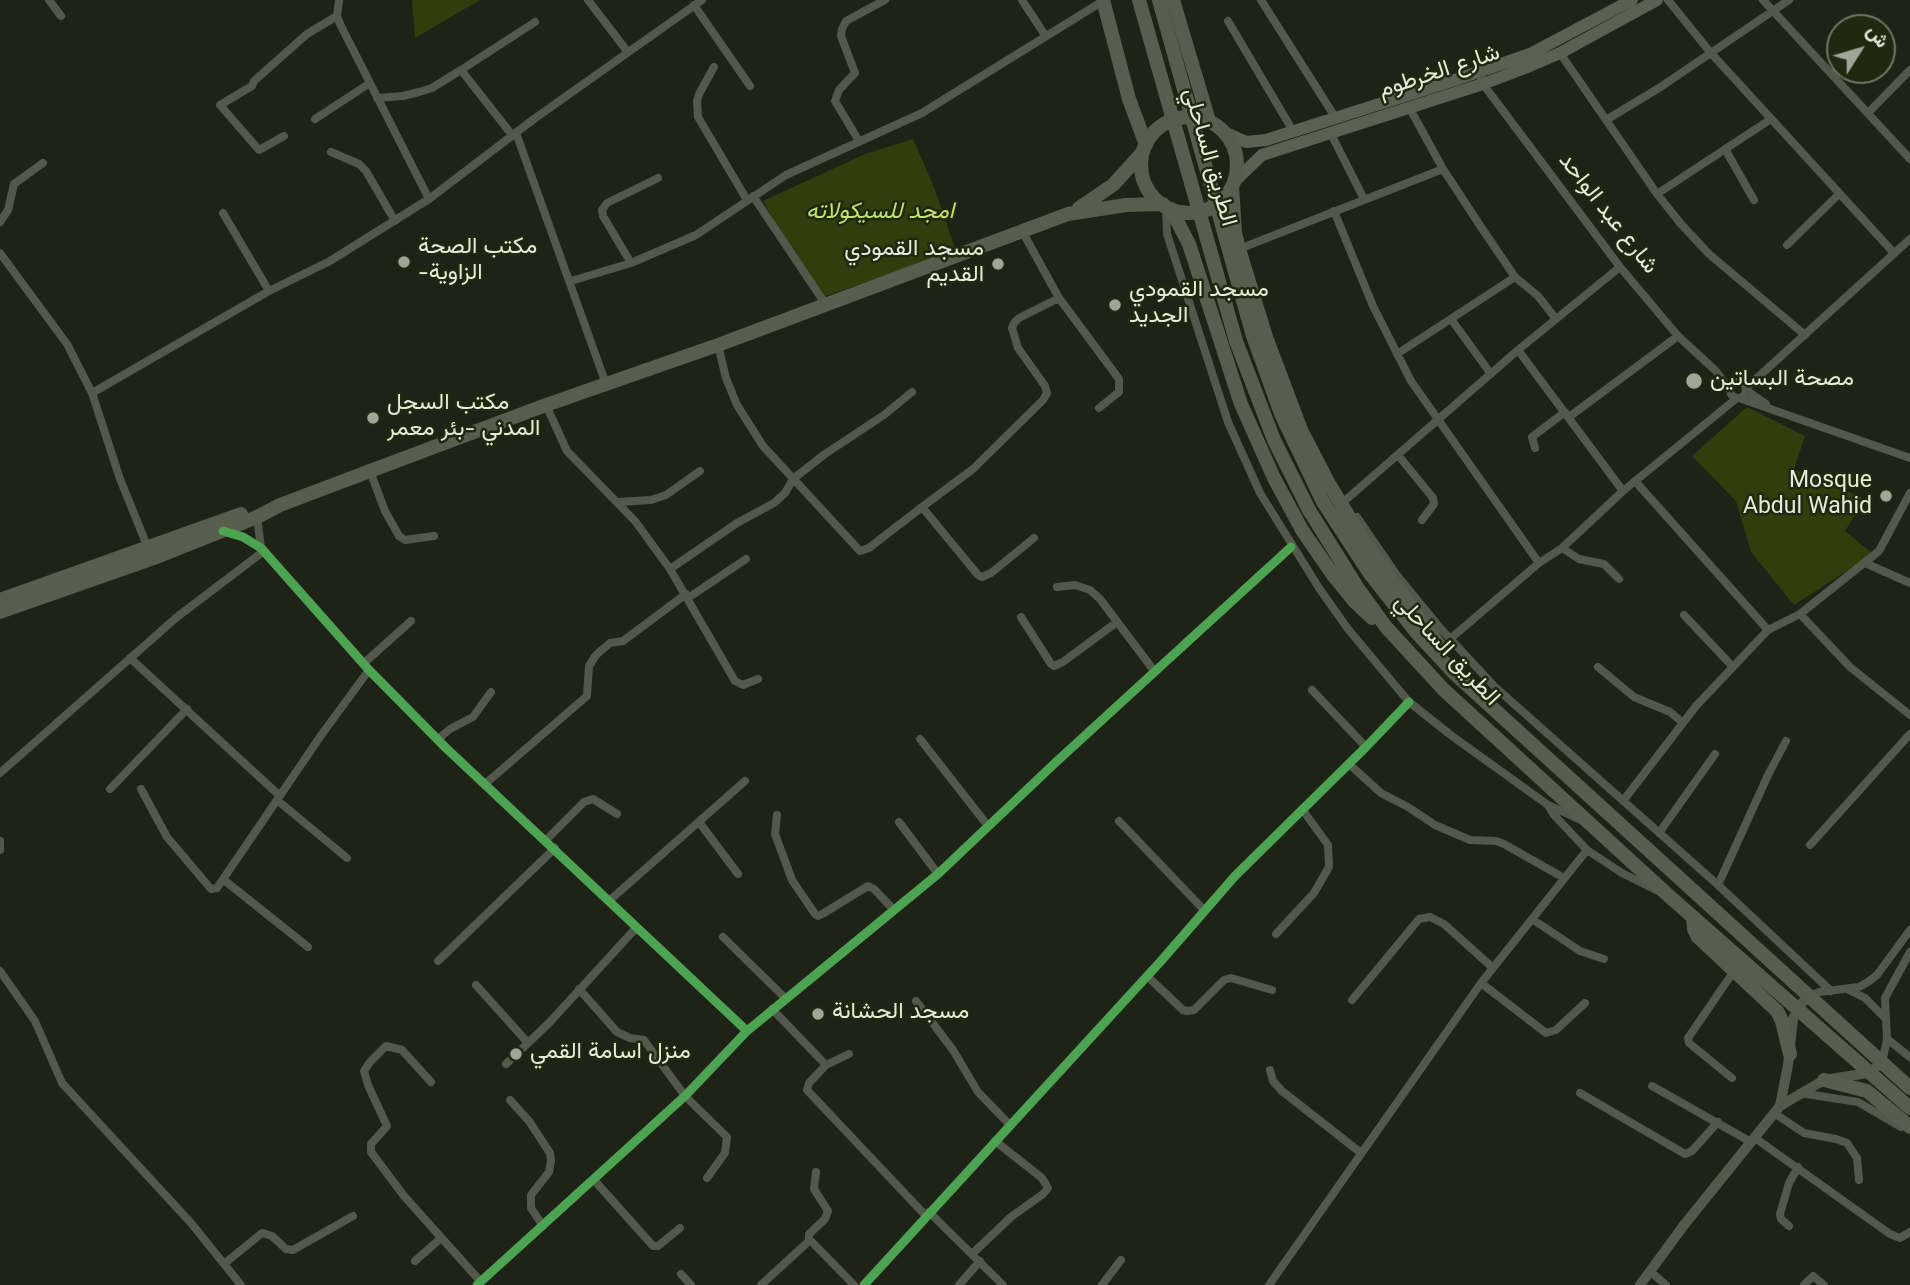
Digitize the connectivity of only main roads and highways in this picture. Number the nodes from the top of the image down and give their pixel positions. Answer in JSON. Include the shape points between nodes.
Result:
{"nodes":[{"id":1,"x":1139,"y":0,"type":"edge"},
{"id":2,"x":1159,"y":0,"type":"edge"},
{"id":3,"x":1173,"y":0,"type":"edge"},
{"id":4,"x":1632,"y":0,"type":"edge"},
{"id":5,"x":1657,"y":0,"type":"edge"},
{"id":6,"x":1103,"y":1,"type":"edge"},
{"id":7,"x":1481,"y":78,"type":"junction"},
{"id":8,"x":1209,"y":121,"type":"junction"},
{"id":9,"x":1224,"y":132,"type":"junction"},
{"id":10,"x":1144,"y":148,"type":"junction"},
{"id":11,"x":1234,"y":183,"type":"junction"},
{"id":12,"x":1167,"y":207,"type":"junction"},
{"id":13,"x":1068,"y":214,"type":"junction"},
{"id":14,"x":280,"y":505,"type":"junction"},
{"id":15,"x":151,"y":553,"type":"junction"},
{"id":16,"x":53,"y":587,"type":"junction"},
{"id":17,"x":0,"y":600,"type":"edge"},
{"id":18,"x":0,"y":612,"type":"edge"},
{"id":19,"x":1386,"y":627,"type":"junction"},
{"id":20,"x":1453,"y":673,"type":"junction"},
{"id":21,"x":1693,"y":918,"type":"junction"},
{"id":22,"x":1790,"y":1054,"type":"road end"},
{"id":23,"x":1824,"y":1080,"type":"road end"},
{"id":24,"x":1910,"y":1088,"type":"edge"},
{"id":25,"x":1910,"y":1108,"type":"edge"},
{"id":26,"x":1910,"y":1129,"type":"edge"}],
"edges":[{"from":1,"to":19,"type":"highway","name":"الطريق الساحلي","bridge":true,"via":[[1241,354],[1274,440],[1309,510]]},
{"from":2,"to":20,"type":"highway","name":"الطريق الساحلي","bridge":true,"via":[[1253,336],[1281,414],[1323,502],[1370,574]]},
{"from":3,"to":8,"type":"highway"},
{"from":4,"to":7,"type":"main road","name":"شارع الخرطوم"},
{"from":5,"to":7,"type":"main road","name":"شارع الخرطوم","via":[[1560,53]]},
{"from":6,"to":10,"type":"highway"},
{"from":7,"to":9,"type":"main road","name":"شارع الخرطوم","via":[[1335,117],[1266,141],[1241,141]]},
{"from":7,"to":11,"type":"main road","name":"شارع الخرطوم","via":[[1262,155]]},
{"from":8,"to":9,"type":"highway"},
{"from":8,"to":10,"type":"highway","via":[[1197,117],[1172,120],[1161,126]]},
{"from":9,"to":11,"type":"highway","via":[[1236,155]]},
{"from":10,"to":12,"type":"highway","via":[[1143,176],[1154,197]]},
{"from":10,"to":13,"type":"highway","via":[[1113,185]]},
{"from":11,"to":12,"type":"highway","via":[[1226,196],[1206,210],[1195,213]]},
{"from":11,"to":20,"type":"highway","via":[[1239,248],[1289,403],[1314,457],[1386,575],[1440,646]]},
{"from":12,"to":13,"type":"highway","via":[[1126,205]]},
{"from":12,"to":19,"type":"highway","via":[[1189,244],[1241,404],[1274,478],[1333,575],[1355,602]]},
{"from":13,"to":14,"type":"highway"},
{"from":14,"to":15,"type":"highway","via":[[223,531]]},
{"from":14,"to":15,"type":"highway","via":[[252,510]]},
{"from":15,"to":16,"type":"highway"},
{"from":16,"to":17,"type":"highway"},
{"from":16,"to":18,"type":"highway"},
{"from":19,"to":21,"type":"highway","name":"الطريق الساحلي","via":[[1444,690]]},
{"from":20,"to":24,"type":"highway","name":"الطريق الساحلي"},
{"from":21,"to":22,"type":"highway","via":[[1698,937],[1777,1011]]},
{"from":21,"to":25,"type":"highway","name":"الطريق الساحلي"},
{"from":23,"to":26,"type":"highway","via":[[1867,1091]]}]}
